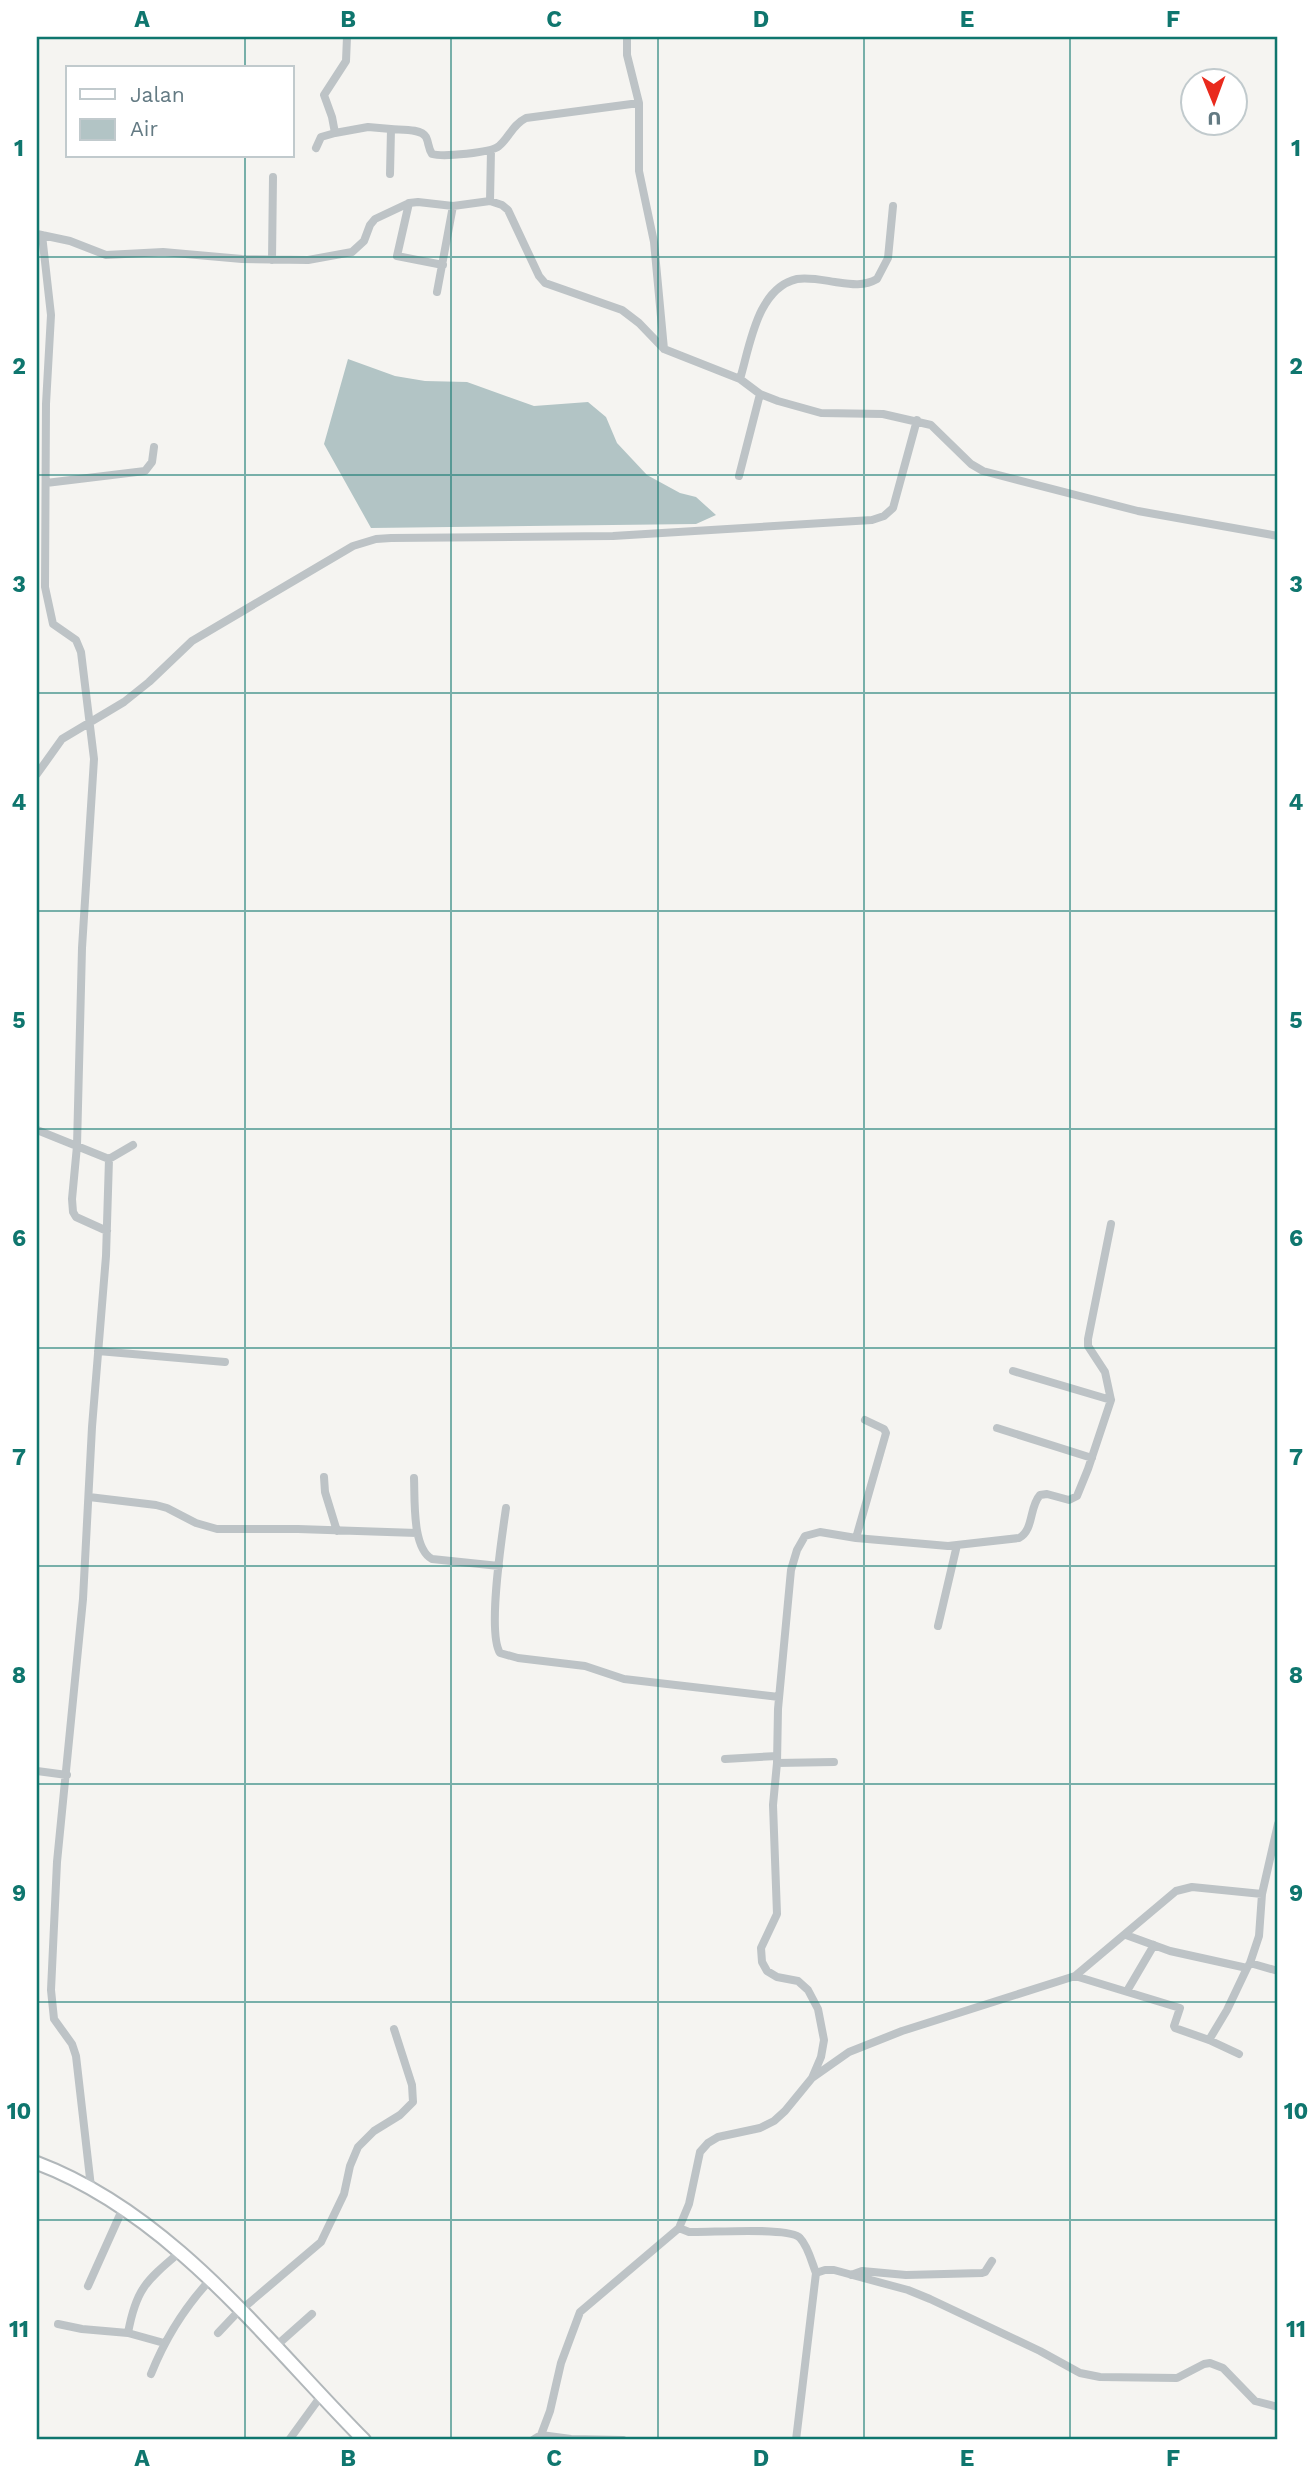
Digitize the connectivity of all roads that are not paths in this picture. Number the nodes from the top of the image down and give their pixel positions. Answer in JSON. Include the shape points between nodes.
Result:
{"nodes":[{"id":1,"x":347,"y":37,"type":"edge"},
{"id":2,"x":627,"y":37,"type":"edge"},
{"id":3,"x":639,"y":103,"type":"junction"},
{"id":4,"x":391,"y":129,"type":"junction"},
{"id":5,"x":335,"y":133,"type":"junction"},
{"id":6,"x":316,"y":148,"type":"dead end"},
{"id":7,"x":491,"y":150,"type":"junction"},
{"id":8,"x":390,"y":174,"type":"dead end"},
{"id":9,"x":273,"y":177,"type":"dead end"},
{"id":10,"x":490,"y":201,"type":"junction"},
{"id":11,"x":409,"y":203,"type":"junction"},
{"id":12,"x":453,"y":206,"type":"junction"},
{"id":13,"x":893,"y":206,"type":"dead end"},
{"id":14,"x":39,"y":234,"type":"edge"},
{"id":15,"x":272,"y":260,"type":"junction"},
{"id":16,"x":443,"y":265,"type":"junction"},
{"id":17,"x":438,"y":292,"type":"dead end"},
{"id":18,"x":664,"y":349,"type":"junction"},
{"id":19,"x":740,"y":379,"type":"junction"},
{"id":20,"x":760,"y":394,"type":"junction"},
{"id":21,"x":917,"y":420,"type":"junction"},
{"id":22,"x":154,"y":447,"type":"dead end"},
{"id":23,"x":739,"y":476,"type":"dead end"},
{"id":24,"x":46,"y":483,"type":"junction"},
{"id":25,"x":1278,"y":536,"type":"edge"},
{"id":26,"x":91,"y":723,"type":"junction"},
{"id":27,"x":37,"y":774,"type":"edge"},
{"id":28,"x":37,"y":1130,"type":"edge"},
{"id":29,"x":133,"y":1145,"type":"dead end"},
{"id":30,"x":77,"y":1146,"type":"junction"},
{"id":31,"x":109,"y":1159,"type":"junction"},
{"id":32,"x":1111,"y":1224,"type":"dead end"},
{"id":33,"x":107,"y":1231,"type":"junction"},
{"id":34,"x":98,"y":1352,"type":"junction"},
{"id":35,"x":225,"y":1362,"type":"dead end"},
{"id":36,"x":1013,"y":1371,"type":"dead end"},
{"id":37,"x":1111,"y":1400,"type":"junction"},
{"id":38,"x":865,"y":1420,"type":"dead end"},
{"id":39,"x":998,"y":1428,"type":"dead end"},
{"id":40,"x":1092,"y":1458,"type":"junction"},
{"id":41,"x":324,"y":1477,"type":"dead end"},
{"id":42,"x":414,"y":1478,"type":"dead end"},
{"id":43,"x":89,"y":1497,"type":"junction"},
{"id":44,"x":506,"y":1508,"type":"dead end"},
{"id":45,"x":337,"y":1531,"type":"junction"},
{"id":46,"x":417,"y":1533,"type":"junction"},
{"id":47,"x":856,"y":1538,"type":"junction"},
{"id":48,"x":957,"y":1545,"type":"junction"},
{"id":49,"x":499,"y":1566,"type":"junction"},
{"id":50,"x":937,"y":1626,"type":"dead end"},
{"id":51,"x":779,"y":1697,"type":"junction"},
{"id":52,"x":725,"y":1759,"type":"dead end"},
{"id":53,"x":777,"y":1759,"type":"junction"},
{"id":54,"x":834,"y":1762,"type":"dead end"},
{"id":55,"x":37,"y":1771,"type":"edge"},
{"id":56,"x":67,"y":1775,"type":"junction"},
{"id":57,"x":1278,"y":1824,"type":"edge"},
{"id":58,"x":1262,"y":1894,"type":"junction"},
{"id":59,"x":1126,"y":1935,"type":"junction"},
{"id":60,"x":1154,"y":1945,"type":"junction"},
{"id":61,"x":1249,"y":1965,"type":"junction"},
{"id":62,"x":1278,"y":1971,"type":"edge"},
{"id":63,"x":1075,"y":1976,"type":"junction"},
{"id":64,"x":1127,"y":1991,"type":"junction"},
{"id":65,"x":394,"y":2029,"type":"dead end"},
{"id":66,"x":1209,"y":2040,"type":"junction"},
{"id":67,"x":1239,"y":2054,"type":"dead end"},
{"id":68,"x":812,"y":2078,"type":"junction"},
{"id":69,"x":37,"y":2163,"type":"edge"},
{"id":70,"x":90,"y":2187,"type":"junction"},
{"id":71,"x":123,"y":2208,"type":"junction"},
{"id":72,"x":679,"y":2228,"type":"junction"},
{"id":73,"x":179,"y":2253,"type":"junction"},
{"id":74,"x":992,"y":2261,"type":"dead end"},
{"id":75,"x":817,"y":2273,"type":"junction"},
{"id":76,"x":852,"y":2275,"type":"junction"},
{"id":77,"x":210,"y":2280,"type":"junction"},
{"id":78,"x":88,"y":2286,"type":"dead end"},
{"id":79,"x":240,"y":2311,"type":"junction"},
{"id":80,"x":312,"y":2314,"type":"dead end"},
{"id":81,"x":58,"y":2324,"type":"dead end"},
{"id":82,"x":128,"y":2333,"type":"junction"},
{"id":83,"x":218,"y":2333,"type":"dead end"},
{"id":84,"x":164,"y":2343,"type":"junction"},
{"id":85,"x":276,"y":2346,"type":"junction"},
{"id":86,"x":151,"y":2374,"type":"dead end"},
{"id":87,"x":320,"y":2396,"type":"junction"},
{"id":88,"x":1278,"y":2407,"type":"edge"},
{"id":89,"x":537,"y":2437,"type":"edge"},
{"id":90,"x":289,"y":2440,"type":"edge"},
{"id":91,"x":364,"y":2440,"type":"edge"},
{"id":92,"x":624,"y":2440,"type":"edge"},
{"id":93,"x":796,"y":2440,"type":"edge"}],
"edges":[{"from":1,"to":5,"type":"street","via":[[345,62],[324,95]]},
{"from":2,"to":3,"type":"street"},
{"from":3,"to":7,"type":"street","via":[[526,118]]},
{"from":3,"to":18,"type":"street","via":[[639,171],[654,242]]},
{"from":4,"to":5,"type":"street","via":[[368,127]]},
{"from":4,"to":7,"type":"street","via":[[420,132],[426,136],[430,153],[439,156]]},
{"from":4,"to":8,"type":"street"},
{"from":5,"to":6,"type":"street","via":[[321,138]]},
{"from":7,"to":10,"type":"street"},
{"from":9,"to":15,"type":"street"},
{"from":10,"to":12,"type":"street"},
{"from":10,"to":18,"type":"street","via":[[508,211],[545,283],[622,310]]},
{"from":11,"to":12,"type":"street"},
{"from":11,"to":15,"type":"street","via":[[375,219],[364,241],[352,252],[308,260]]},
{"from":11,"to":16,"type":"street","via":[[397,256]]},
{"from":12,"to":16,"type":"street"},
{"from":13,"to":19,"type":"street","via":[[888,258],[877,278],[861,284],[806,278],[781,286],[763,309]]},
{"from":14,"to":15,"type":"street","via":[[106,255],[163,252]]},
{"from":14,"to":24,"type":"street","via":[[51,315]]},
{"from":16,"to":17,"type":"street"},
{"from":18,"to":19,"type":"street"},
{"from":19,"to":20,"type":"street"},
{"from":20,"to":21,"type":"street","via":[[821,413],[883,414]]},
{"from":20,"to":23,"type":"street"},
{"from":21,"to":25,"type":"street","via":[[931,425],[983,471],[1138,510]]},
{"from":21,"to":26,"type":"street","via":[[893,508],[878,519],[613,536],[366,542],[192,641],[143,687]]},
{"from":22,"to":24,"type":"street","via":[[145,471]]},
{"from":24,"to":26,"type":"street","via":[[49,613],[53,624],[79,645]]},
{"from":26,"to":27,"type":"street","via":[[62,739]]},
{"from":26,"to":30,"type":"street","via":[[94,772],[82,948]]},
{"from":28,"to":30,"type":"street"},
{"from":29,"to":31,"type":"street"},
{"from":30,"to":31,"type":"street"},
{"from":30,"to":33,"type":"street","via":[[73,1212]]},
{"from":31,"to":33,"type":"street"},
{"from":32,"to":37,"type":"street","via":[[1088,1346],[1105,1372]]},
{"from":33,"to":34,"type":"street"},
{"from":34,"to":35,"type":"street"},
{"from":34,"to":43,"type":"street"},
{"from":36,"to":37,"type":"street"},
{"from":37,"to":40,"type":"street"},
{"from":38,"to":47,"type":"street","via":[[886,1433]]},
{"from":39,"to":40,"type":"street"},
{"from":40,"to":48,"type":"street","via":[[1077,1496],[1069,1500],[1047,1494],[1037,1497],[1023,1537]]},
{"from":41,"to":45,"type":"street"},
{"from":42,"to":46,"type":"street"},
{"from":43,"to":45,"type":"street","via":[[156,1505],[217,1529]]},
{"from":43,"to":56,"type":"street"},
{"from":44,"to":49,"type":"street"},
{"from":45,"to":46,"type":"street"},
{"from":46,"to":49,"type":"street","via":[[424,1553],[432,1559]]},
{"from":47,"to":48,"type":"street"},
{"from":47,"to":51,"type":"street","via":[[820,1532],[805,1536],[800,1543],[791,1570]]},
{"from":48,"to":50,"type":"street"},
{"from":49,"to":51,"type":"street","via":[[496,1640],[503,1655],[585,1665],[624,1679]]},
{"from":51,"to":53,"type":"street"},
{"from":52,"to":53,"type":"street"},
{"from":53,"to":54,"type":"street"},
{"from":53,"to":68,"type":"street","via":[[773,1805],[777,1914],[761,1948],[762,1962],[776,1977],[797,1981],[808,1990],[818,2008],[824,2040]]},
{"from":55,"to":56,"type":"street"},
{"from":56,"to":70,"type":"street","via":[[57,1862],[51,1997],[56,2024],[75,2050]]},
{"from":57,"to":58,"type":"street"},
{"from":58,"to":59,"type":"street","via":[[1184,1888]]},
{"from":58,"to":61,"type":"street","via":[[1259,1936]]},
{"from":59,"to":60,"type":"street"},
{"from":59,"to":63,"type":"street"},
{"from":60,"to":61,"type":"street","via":[[1202,1959]]},
{"from":60,"to":64,"type":"street"},
{"from":61,"to":62,"type":"street"},
{"from":61,"to":66,"type":"street"},
{"from":63,"to":64,"type":"street"},
{"from":63,"to":68,"type":"street","via":[[859,2048]]},
{"from":64,"to":66,"type":"street","via":[[1180,2007],[1175,2028]]},
{"from":65,"to":79,"type":"street","via":[[413,2102],[358,2147],[344,2194],[321,2242]]},
{"from":66,"to":67,"type":"street"},
{"from":68,"to":72,"type":"street","via":[[774,2121],[718,2137],[700,2152]]},
{"from":69,"to":70,"type":"main road"},
{"from":70,"to":71,"type":"main road"},
{"from":71,"to":73,"type":"main road"},
{"from":71,"to":78,"type":"street"},
{"from":72,"to":75,"type":"street","via":[[794,2234]]},
{"from":72,"to":89,"type":"street","via":[[580,2312],[550,2411]]},
{"from":73,"to":77,"type":"main road"},
{"from":73,"to":82,"type":"street","via":[[140,2290]]},
{"from":74,"to":76,"type":"street","via":[[982,2273],[906,2275],[862,2270]]},
{"from":75,"to":76,"type":"street","via":[[828,2270]]},
{"from":75,"to":93,"type":"street"},
{"from":76,"to":88,"type":"street","via":[[930,2299],[1090,2376],[1177,2378],[1210,2364],[1223,2368],[1255,2401]]},
{"from":77,"to":79,"type":"main road"},
{"from":77,"to":84,"type":"street"},
{"from":79,"to":83,"type":"street"},
{"from":79,"to":85,"type":"main road"},
{"from":80,"to":85,"type":"street"},
{"from":81,"to":82,"type":"street"},
{"from":82,"to":84,"type":"street"},
{"from":84,"to":86,"type":"street"},
{"from":85,"to":87,"type":"main road"},
{"from":87,"to":90,"type":"street"},
{"from":87,"to":91,"type":"main road"},
{"from":89,"to":92,"type":"street"}]}
